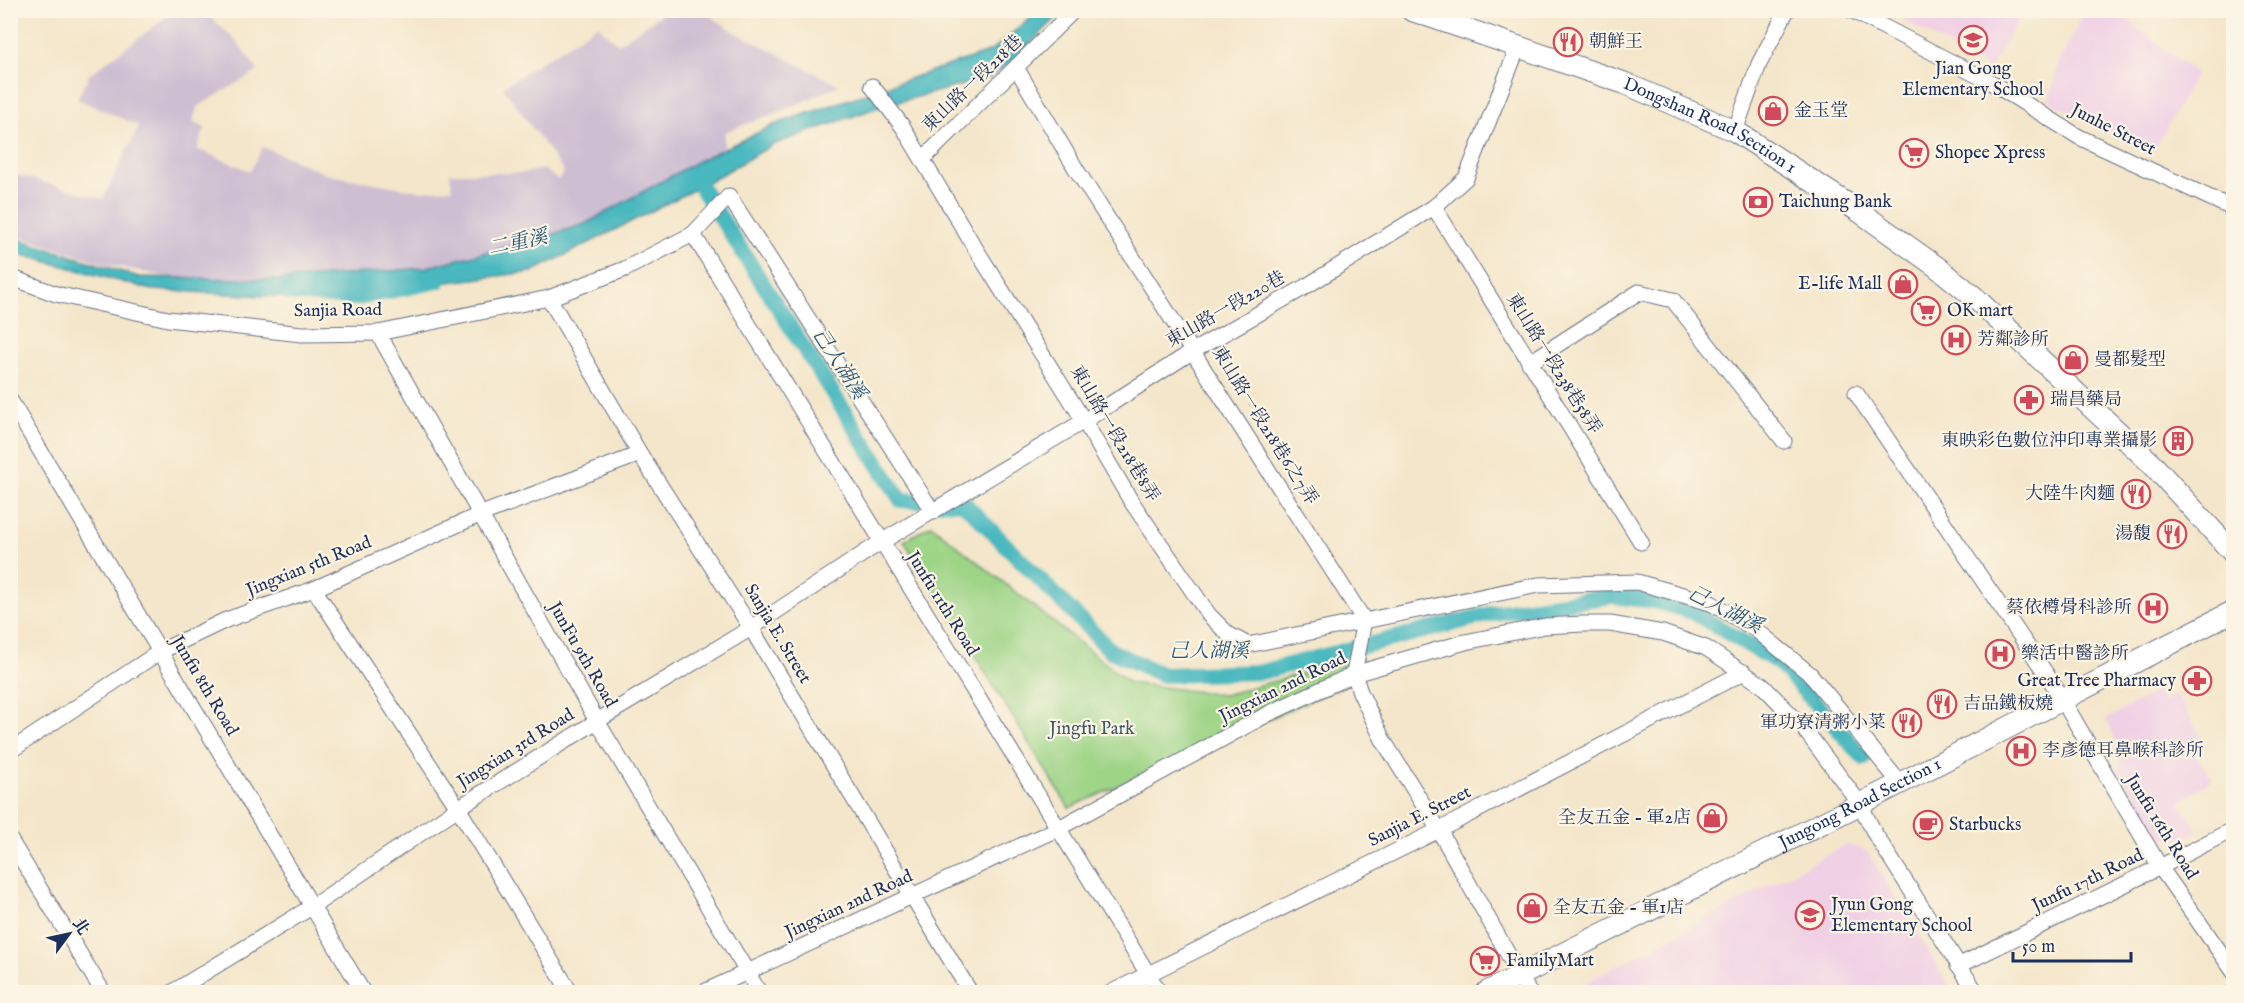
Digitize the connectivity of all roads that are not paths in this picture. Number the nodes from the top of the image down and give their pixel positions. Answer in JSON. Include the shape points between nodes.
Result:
{"nodes":[{"id":1,"x":1074,"y":10,"type":"edge"},
{"id":2,"x":1410,"y":10,"type":"edge"},
{"id":3,"x":1787,"y":10,"type":"edge"},
{"id":4,"x":1851,"y":10,"type":"edge"},
{"id":5,"x":1518,"y":47,"type":"junction"},
{"id":6,"x":1017,"y":69,"type":"junction"},
{"id":7,"x":872,"y":86,"type":"dead end"},
{"id":8,"x":1735,"y":131,"type":"junction"},
{"id":9,"x":923,"y":159,"type":"junction"},
{"id":10,"x":1434,"y":207,"type":"junction"},
{"id":11,"x":2234,"y":209,"type":"edge"},
{"id":12,"x":693,"y":234,"type":"junction"},
{"id":13,"x":10,"y":278,"type":"edge"},
{"id":14,"x":549,"y":298,"type":"junction"},
{"id":15,"x":378,"y":333,"type":"junction"},
{"id":16,"x":1193,"y":351,"type":"junction"},
{"id":17,"x":1529,"y":363,"type":"junction"},
{"id":18,"x":1856,"y":393,"type":"dead end"},
{"id":19,"x":10,"y":400,"type":"edge"},
{"id":20,"x":1084,"y":421,"type":"junction"},
{"id":21,"x":1784,"y":441,"type":"dead end"},
{"id":22,"x":640,"y":454,"type":"junction"},
{"id":23,"x":933,"y":512,"type":"junction"},
{"id":24,"x":479,"y":515,"type":"junction"},
{"id":25,"x":881,"y":542,"type":"junction"},
{"id":26,"x":1641,"y":542,"type":"dead end"},
{"id":27,"x":2234,"y":554,"type":"edge"},
{"id":28,"x":314,"y":589,"type":"junction"},
{"id":29,"x":2234,"y":611,"type":"edge"},
{"id":30,"x":1364,"y":620,"type":"junction"},
{"id":31,"x":751,"y":628,"type":"junction"},
{"id":32,"x":160,"y":651,"type":"junction"},
{"id":33,"x":1744,"y":672,"type":"junction"},
{"id":34,"x":1354,"y":674,"type":"junction"},
{"id":35,"x":2061,"y":699,"type":"junction"},
{"id":36,"x":597,"y":721,"type":"junction"},
{"id":37,"x":10,"y":751,"type":"edge"},
{"id":38,"x":1900,"y":783,"type":"junction"},
{"id":39,"x":1860,"y":804,"type":"junction"},
{"id":40,"x":458,"y":808,"type":"junction"},
{"id":41,"x":1057,"y":829,"type":"junction"},
{"id":42,"x":2234,"y":829,"type":"edge"},
{"id":43,"x":1439,"y":830,"type":"junction"},
{"id":44,"x":10,"y":840,"type":"edge"},
{"id":45,"x":2160,"y":867,"type":"junction"},
{"id":46,"x":912,"y":898,"type":"junction"},
{"id":47,"x":313,"y":906,"type":"junction"},
{"id":48,"x":1958,"y":966,"type":"junction"},
{"id":49,"x":2234,"y":972,"type":"edge"},
{"id":50,"x":747,"y":973,"type":"junction"},
{"id":51,"x":1148,"y":974,"type":"junction"},
{"id":52,"x":1524,"y":984,"type":"edge"},
{"id":53,"x":103,"y":993,"type":"edge"},
{"id":54,"x":173,"y":993,"type":"edge"},
{"id":55,"x":363,"y":993,"type":"edge"},
{"id":56,"x":570,"y":993,"type":"edge"},
{"id":57,"x":704,"y":993,"type":"edge"},
{"id":58,"x":759,"y":993,"type":"edge"},
{"id":59,"x":970,"y":993,"type":"edge"},
{"id":60,"x":1112,"y":993,"type":"edge"},
{"id":61,"x":1159,"y":993,"type":"edge"},
{"id":62,"x":1487,"y":993,"type":"edge"},
{"id":63,"x":1976,"y":993,"type":"edge"}],
"edges":[{"from":1,"to":6,"type":"street","name":"東山路一段218巷"},
{"from":2,"to":5,"type":"main road","name":"Dongshan Road Section 1"},
{"from":3,"to":8,"type":"street","via":[[1759,64]]},
{"from":4,"to":11,"type":"street","name":"Junhe Street","via":[[1992,83],[2079,137]]},
{"from":5,"to":8,"type":"main road","name":"Dongshan Road Section 1","via":[[1624,83]]},
{"from":5,"to":10,"type":"street","name":"東山路一段220巷","via":[[1466,178]]},
{"from":6,"to":9,"type":"street","name":"東山路一段218巷"},
{"from":6,"to":16,"type":"street","name":"東山路一段218巷6之7弄"},
{"from":7,"to":9,"type":"street","name":"東山路一段218巷8弄"},
{"from":8,"to":27,"type":"main road","name":"Dongshan Road Section 1","via":[[1860,212],[1973,296],[2152,464]]},
{"from":9,"to":20,"type":"street","name":"東山路一段218巷8弄"},
{"from":10,"to":16,"type":"street","name":"東山路一段220巷"},
{"from":10,"to":17,"type":"street","name":"東山路一段238巷58弄"},
{"from":12,"to":14,"type":"street","name":"Sanjia Road","via":[[625,269]]},
{"from":12,"to":23,"type":"street","name":"Sanjia Road","via":[[729,196]]},
{"from":12,"to":25,"type":"street","name":"Junfu 11th Road"},
{"from":13,"to":15,"type":"street","name":"Sanjia Road","via":[[56,294],[168,320],[302,334]]},
{"from":14,"to":15,"type":"street","name":"Sanjia Road"},
{"from":14,"to":22,"type":"street","name":"Sanjia E. Street"},
{"from":15,"to":24,"type":"street","name":"JunFu 9th Road"},
{"from":16,"to":20,"type":"street","name":"東山路一段220巷"},
{"from":16,"to":30,"type":"street","name":"東山路一段218巷6之7弄"},
{"from":17,"to":21,"type":"street","via":[[1639,292],[1673,300]]},
{"from":17,"to":26,"type":"street","name":"東山路一段238巷58弄"},
{"from":18,"to":35,"type":"street","name":"Junfu 16th Road"},
{"from":19,"to":32,"type":"street","name":"Junfu 8th Road"},
{"from":20,"to":23,"type":"street","name":"東山路一段220巷"},
{"from":20,"to":30,"type":"street","name":"東山路一段218巷8弄","via":[[1137,511],[1209,615],[1228,634],[1248,645]]},
{"from":22,"to":24,"type":"street","name":"Jingxian 5th Road"},
{"from":22,"to":31,"type":"street","name":"Sanjia E. Street"},
{"from":23,"to":25,"type":"street","name":"東山路一段220巷"},
{"from":24,"to":28,"type":"street","name":"Jingxian 5th Road"},
{"from":24,"to":36,"type":"street","name":"JunFu 9th Road"},
{"from":25,"to":31,"type":"street","name":"Jingxian 3rd Road"},
{"from":25,"to":41,"type":"street","name":"Junfu 11th Road"},
{"from":28,"to":32,"type":"street","name":"Jingxian 5th Road","via":[[226,620]]},
{"from":28,"to":40,"type":"street"},
{"from":29,"to":35,"type":"main road","name":"Jungong Road Section 1"},
{"from":30,"to":34,"type":"street"},
{"from":30,"to":38,"type":"street","name":"東山路一段218巷8弄","via":[[1538,585],[1590,582],[1637,582],[1711,603],[1755,629],[1810,674]]},
{"from":31,"to":36,"type":"street","name":"Jingxian 3rd Road"},
{"from":31,"to":46,"type":"street","name":"Sanjia E. Street"},
{"from":32,"to":37,"type":"street","name":"Jingxian 5th Road"},
{"from":32,"to":47,"type":"street","name":"Junfu 8th Road"},
{"from":33,"to":34,"type":"street","name":"Jingxian 2nd Road","via":[[1706,648],[1663,633],[1610,624],[1583,624],[1545,626],[1465,642]]},
{"from":33,"to":39,"type":"street","name":"Jingxian 2nd Road","via":[[1802,726]]},
{"from":33,"to":43,"type":"street","name":"Sanjia E. Street"},
{"from":34,"to":41,"type":"street","name":"Jingxian 2nd Road","via":[[1268,714]]},
{"from":34,"to":43,"type":"street","via":[[1383,740]]},
{"from":35,"to":38,"type":"main road","name":"Jungong Road Section 1"},
{"from":35,"to":45,"type":"street","name":"Junfu 16th Road"},
{"from":36,"to":40,"type":"street","name":"Jingxian 3rd Road"},
{"from":36,"to":50,"type":"street","name":"JunFu 9th Road"},
{"from":38,"to":39,"type":"main road","name":"Jungong Road Section 1"},
{"from":39,"to":48,"type":"street","name":"Jingxian 2nd Road"},
{"from":39,"to":52,"type":"main road","name":"Jungong Road Section 1"},
{"from":40,"to":47,"type":"street","name":"Jingxian 3rd Road"},
{"from":40,"to":56,"type":"street"},
{"from":41,"to":46,"type":"street","name":"Jingxian 2nd Road"},
{"from":41,"to":51,"type":"street","name":"Junfu 11th Road"},
{"from":42,"to":45,"type":"street","name":"Junfu 17th Road"},
{"from":43,"to":51,"type":"street","name":"Sanjia E. Street"},
{"from":43,"to":52,"type":"street"},
{"from":44,"to":53,"type":"street"},
{"from":45,"to":48,"type":"street","name":"Junfu 17th Road"},
{"from":45,"to":49,"type":"street","name":"Junfu 16th Road"},
{"from":46,"to":50,"type":"street","name":"Jingxian 2nd Road"},
{"from":46,"to":59,"type":"street","name":"Sanjia E. Street"},
{"from":47,"to":54,"type":"street","name":"Jingxian 3rd Road"},
{"from":47,"to":55,"type":"street","name":"Junfu 8th Road"},
{"from":48,"to":63,"type":"street","name":"Jingxian 2nd Road"},
{"from":50,"to":57,"type":"street","name":"Jingxian 2nd Road"},
{"from":50,"to":58,"type":"street","name":"JunFu 9th Road"},
{"from":51,"to":60,"type":"street","name":"Sanjia E. Street"},
{"from":51,"to":61,"type":"street","name":"Junfu 11th Road"},
{"from":52,"to":62,"type":"main road","name":"Jungong Road Section 1"}]}
